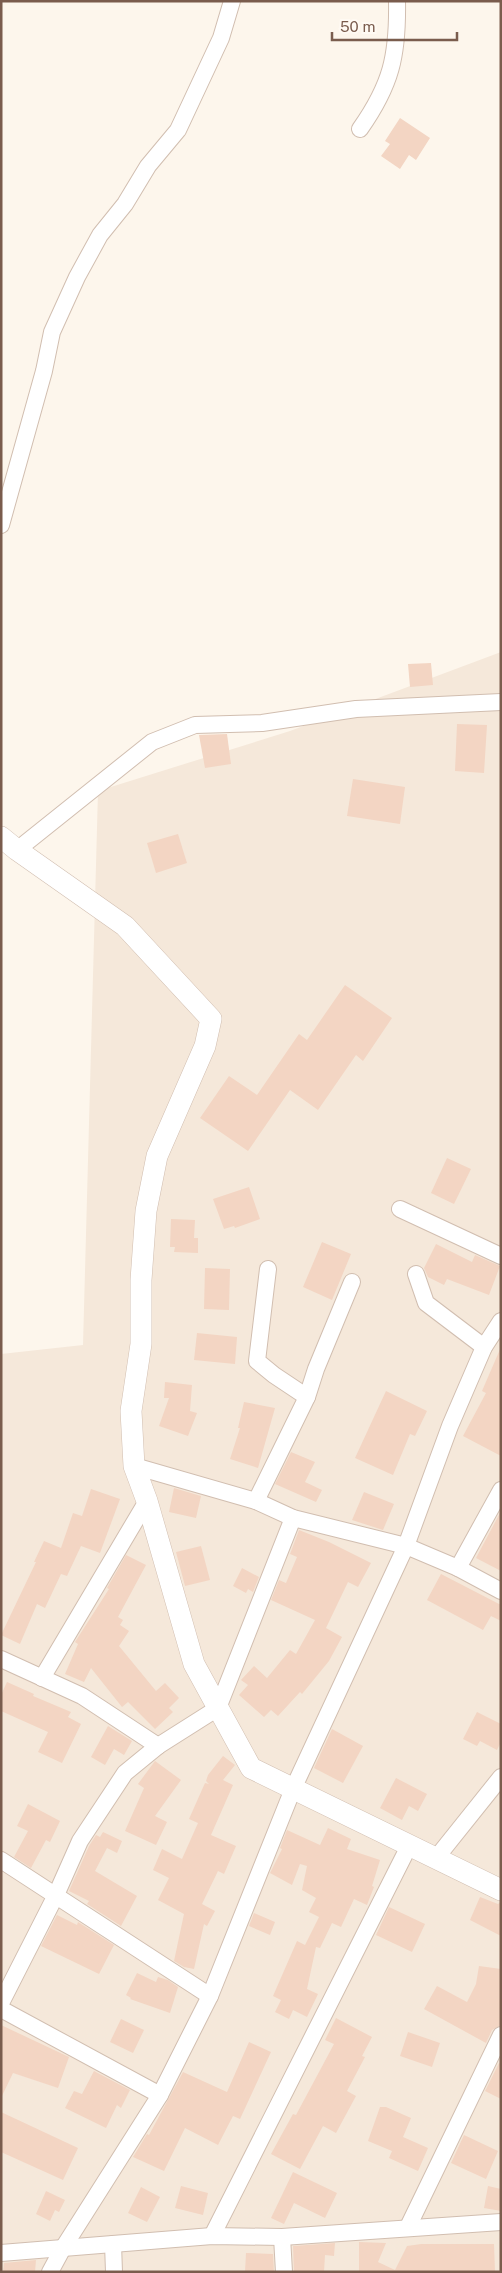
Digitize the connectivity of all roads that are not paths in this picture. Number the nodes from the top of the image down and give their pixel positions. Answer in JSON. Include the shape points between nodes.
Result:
{"nodes":[{"id":1,"x":232,"y":1,"type":"edge"},
{"id":2,"x":397,"y":1,"type":"edge"},
{"id":3,"x":360,"y":129,"type":"dead end"},
{"id":4,"x":1,"y":524,"type":"edge"},
{"id":5,"x":501,"y":702,"type":"edge"},
{"id":6,"x":1,"y":836,"type":"edge"},
{"id":7,"x":17,"y":850,"type":"junction"},
{"id":8,"x":400,"y":1209,"type":"dead end"},
{"id":9,"x":501,"y":1256,"type":"edge"},
{"id":10,"x":268,"y":1269,"type":"dead end"},
{"id":11,"x":416,"y":1274,"type":"dead end"},
{"id":12,"x":352,"y":1282,"type":"dead end"},
{"id":13,"x":501,"y":1321,"type":"edge"},
{"id":14,"x":484,"y":1347,"type":"junction"},
{"id":15,"x":307,"y":1397,"type":"junction"},
{"id":16,"x":134,"y":1466,"type":"junction"},
{"id":17,"x":501,"y":1490,"type":"edge"},
{"id":18,"x":147,"y":1501,"type":"junction"},
{"id":19,"x":256,"y":1501,"type":"junction"},
{"id":20,"x":293,"y":1518,"type":"junction"},
{"id":21,"x":406,"y":1546,"type":"junction"},
{"id":22,"x":458,"y":1568,"type":"junction"},
{"id":23,"x":501,"y":1591,"type":"edge"},
{"id":24,"x":1,"y":1659,"type":"edge"},
{"id":25,"x":42,"y":1678,"type":"junction"},
{"id":26,"x":218,"y":1708,"type":"junction"},
{"id":27,"x":158,"y":1746,"type":"junction"},
{"id":28,"x":501,"y":1777,"type":"edge"},
{"id":29,"x":293,"y":1789,"type":"junction"},
{"id":30,"x":409,"y":1846,"type":"junction"},
{"id":31,"x":437,"y":1857,"type":"junction"},
{"id":32,"x":1,"y":1860,"type":"edge"},
{"id":33,"x":501,"y":1890,"type":"edge"},
{"id":34,"x":56,"y":1895,"type":"junction"},
{"id":35,"x":210,"y":1996,"type":"junction"},
{"id":36,"x":1,"y":2003,"type":"edge"},
{"id":37,"x":1,"y":2008,"type":"edge"},
{"id":38,"x":501,"y":2035,"type":"edge"},
{"id":39,"x":160,"y":2095,"type":"junction"},
{"id":40,"x":501,"y":2222,"type":"edge"},
{"id":41,"x":408,"y":2227,"type":"junction"},
{"id":42,"x":212,"y":2236,"type":"junction"},
{"id":43,"x":282,"y":2237,"type":"junction"},
{"id":44,"x":113,"y":2244,"type":"junction"},
{"id":45,"x":63,"y":2248,"type":"junction"},
{"id":46,"x":1,"y":2253,"type":"edge"},
{"id":47,"x":50,"y":2272,"type":"edge"},
{"id":48,"x":114,"y":2272,"type":"edge"},
{"id":49,"x":284,"y":2272,"type":"edge"}],
"edges":[{"from":1,"to":4,"type":"street","via":[[221,38],[178,130],[148,166],[125,204],[100,235],[52,332]]},
{"from":2,"to":3,"type":"street","via":[[393,67],[379,103]]},
{"from":5,"to":7,"type":"street","via":[[356,709],[262,723],[195,725],[152,742]]},
{"from":6,"to":7,"type":"street"},
{"from":7,"to":16,"type":"street","via":[[125,926],[212,1019],[205,1046],[157,1156],[146,1211],[140,1344],[130,1411]]},
{"from":8,"to":9,"type":"street"},
{"from":10,"to":15,"type":"street","via":[[257,1361]]},
{"from":11,"to":14,"type":"street","via":[[426,1303]]},
{"from":12,"to":15,"type":"street"},
{"from":13,"to":14,"type":"street"},
{"from":14,"to":21,"type":"street","via":[[450,1426]]},
{"from":15,"to":19,"type":"street"},
{"from":16,"to":18,"type":"street"},
{"from":16,"to":19,"type":"street"},
{"from":17,"to":22,"type":"street"},
{"from":18,"to":25,"type":"street"},
{"from":18,"to":26,"type":"street","via":[[194,1664]]},
{"from":19,"to":20,"type":"street"},
{"from":20,"to":21,"type":"street"},
{"from":20,"to":26,"type":"street"},
{"from":21,"to":22,"type":"street"},
{"from":21,"to":29,"type":"street"},
{"from":22,"to":23,"type":"street"},
{"from":24,"to":25,"type":"street"},
{"from":25,"to":27,"type":"street","via":[[82,1696]]},
{"from":26,"to":27,"type":"street"},
{"from":26,"to":29,"type":"street","via":[[251,1768]]},
{"from":27,"to":34,"type":"street","via":[[125,1773],[80,1842]]},
{"from":28,"to":31,"type":"street"},
{"from":29,"to":30,"type":"street"},
{"from":29,"to":35,"type":"street"},
{"from":30,"to":31,"type":"street"},
{"from":30,"to":42,"type":"street"},
{"from":31,"to":33,"type":"street"},
{"from":32,"to":34,"type":"street"},
{"from":34,"to":35,"type":"street"},
{"from":34,"to":36,"type":"street"},
{"from":35,"to":39,"type":"street"},
{"from":37,"to":39,"type":"street"},
{"from":38,"to":41,"type":"street"},
{"from":39,"to":45,"type":"street"},
{"from":40,"to":41,"type":"street"},
{"from":41,"to":43,"type":"street"},
{"from":42,"to":43,"type":"street"},
{"from":42,"to":44,"type":"street"},
{"from":43,"to":49,"type":"street"},
{"from":44,"to":45,"type":"street"},
{"from":44,"to":48,"type":"street"},
{"from":45,"to":46,"type":"street"},
{"from":45,"to":47,"type":"street"}]}
